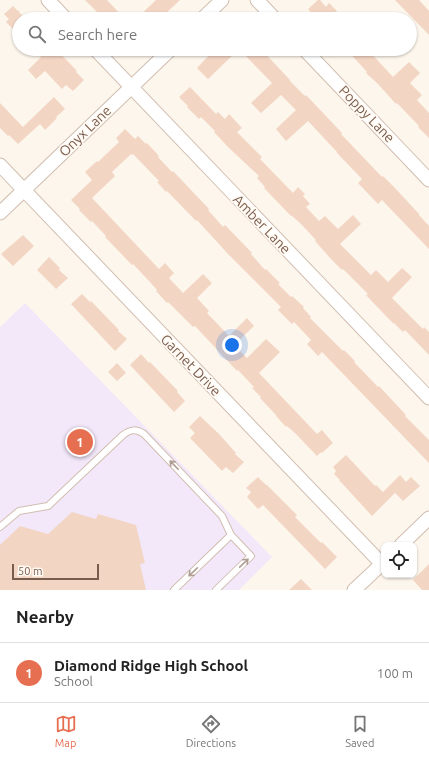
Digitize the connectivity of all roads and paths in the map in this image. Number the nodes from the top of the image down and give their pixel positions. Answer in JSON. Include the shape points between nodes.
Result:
{"nodes":[{"id":1,"x":48,"y":0,"type":"edge"},
{"id":2,"x":222,"y":0,"type":"edge"},
{"id":3,"x":257,"y":0,"type":"edge"},
{"id":4,"x":59,"y":12,"type":"edge"},
{"id":5,"x":209,"y":12,"type":"edge"},
{"id":6,"x":269,"y":12,"type":"edge"},
{"id":7,"x":102,"y":56,"type":"edge"},
{"id":8,"x":164,"y":56,"type":"edge"},
{"id":9,"x":311,"y":56,"type":"edge"},
{"id":10,"x":131,"y":87,"type":"junction"},
{"id":11,"x":0,"y":165,"type":"edge"},
{"id":12,"x":429,"y":180,"type":"edge"},
{"id":13,"x":24,"y":190,"type":"junction"},
{"id":14,"x":0,"y":212,"type":"edge"},
{"id":15,"x":429,"y":398,"type":"edge"},
{"id":16,"x":429,"y":518,"type":"edge"},
{"id":17,"x":0,"y":527,"type":"edge"},
{"id":18,"x":231,"y":535,"type":"junction"},
{"id":19,"x":404,"y":542,"type":"edge"},
{"id":20,"x":381,"y":561,"type":"edge"},
{"id":21,"x":381,"y":565,"type":"edge"},
{"id":22,"x":174,"y":590,"type":"edge"},
{"id":23,"x":216,"y":590,"type":"edge"},
{"id":24,"x":354,"y":590,"type":"edge"}],
"edges":[{"from":1,"to":4,"type":"street"},
{"from":2,"to":5,"type":"street"},
{"from":3,"to":6,"type":"street"},
{"from":7,"to":10,"type":"street","name":"Amber Lane"},
{"from":8,"to":10,"type":"street","name":"Onyx Lane"},
{"from":9,"to":12,"type":"street","name":"Poppy Lane"},
{"from":10,"to":13,"type":"street","name":"Onyx Lane"},
{"from":10,"to":15,"type":"street","name":"Amber Lane"},
{"from":11,"to":13,"type":"street","name":"Garnet Drive"},
{"from":13,"to":14,"type":"street","name":"Onyx Lane"},
{"from":13,"to":20,"type":"street","name":"Garnet Drive"},
{"from":16,"to":19,"type":"street"},
{"from":18,"to":17,"type":"lane","one_way":true,"via":[[222,516],[144,434],[137,430],[126,432],[48,506],[19,511]]},
{"from":18,"to":22,"type":"lane","one_way":true},
{"from":23,"to":18,"type":"lane","one_way":true,"via":[[251,556]]},
{"from":21,"to":24,"type":"street"}]}
